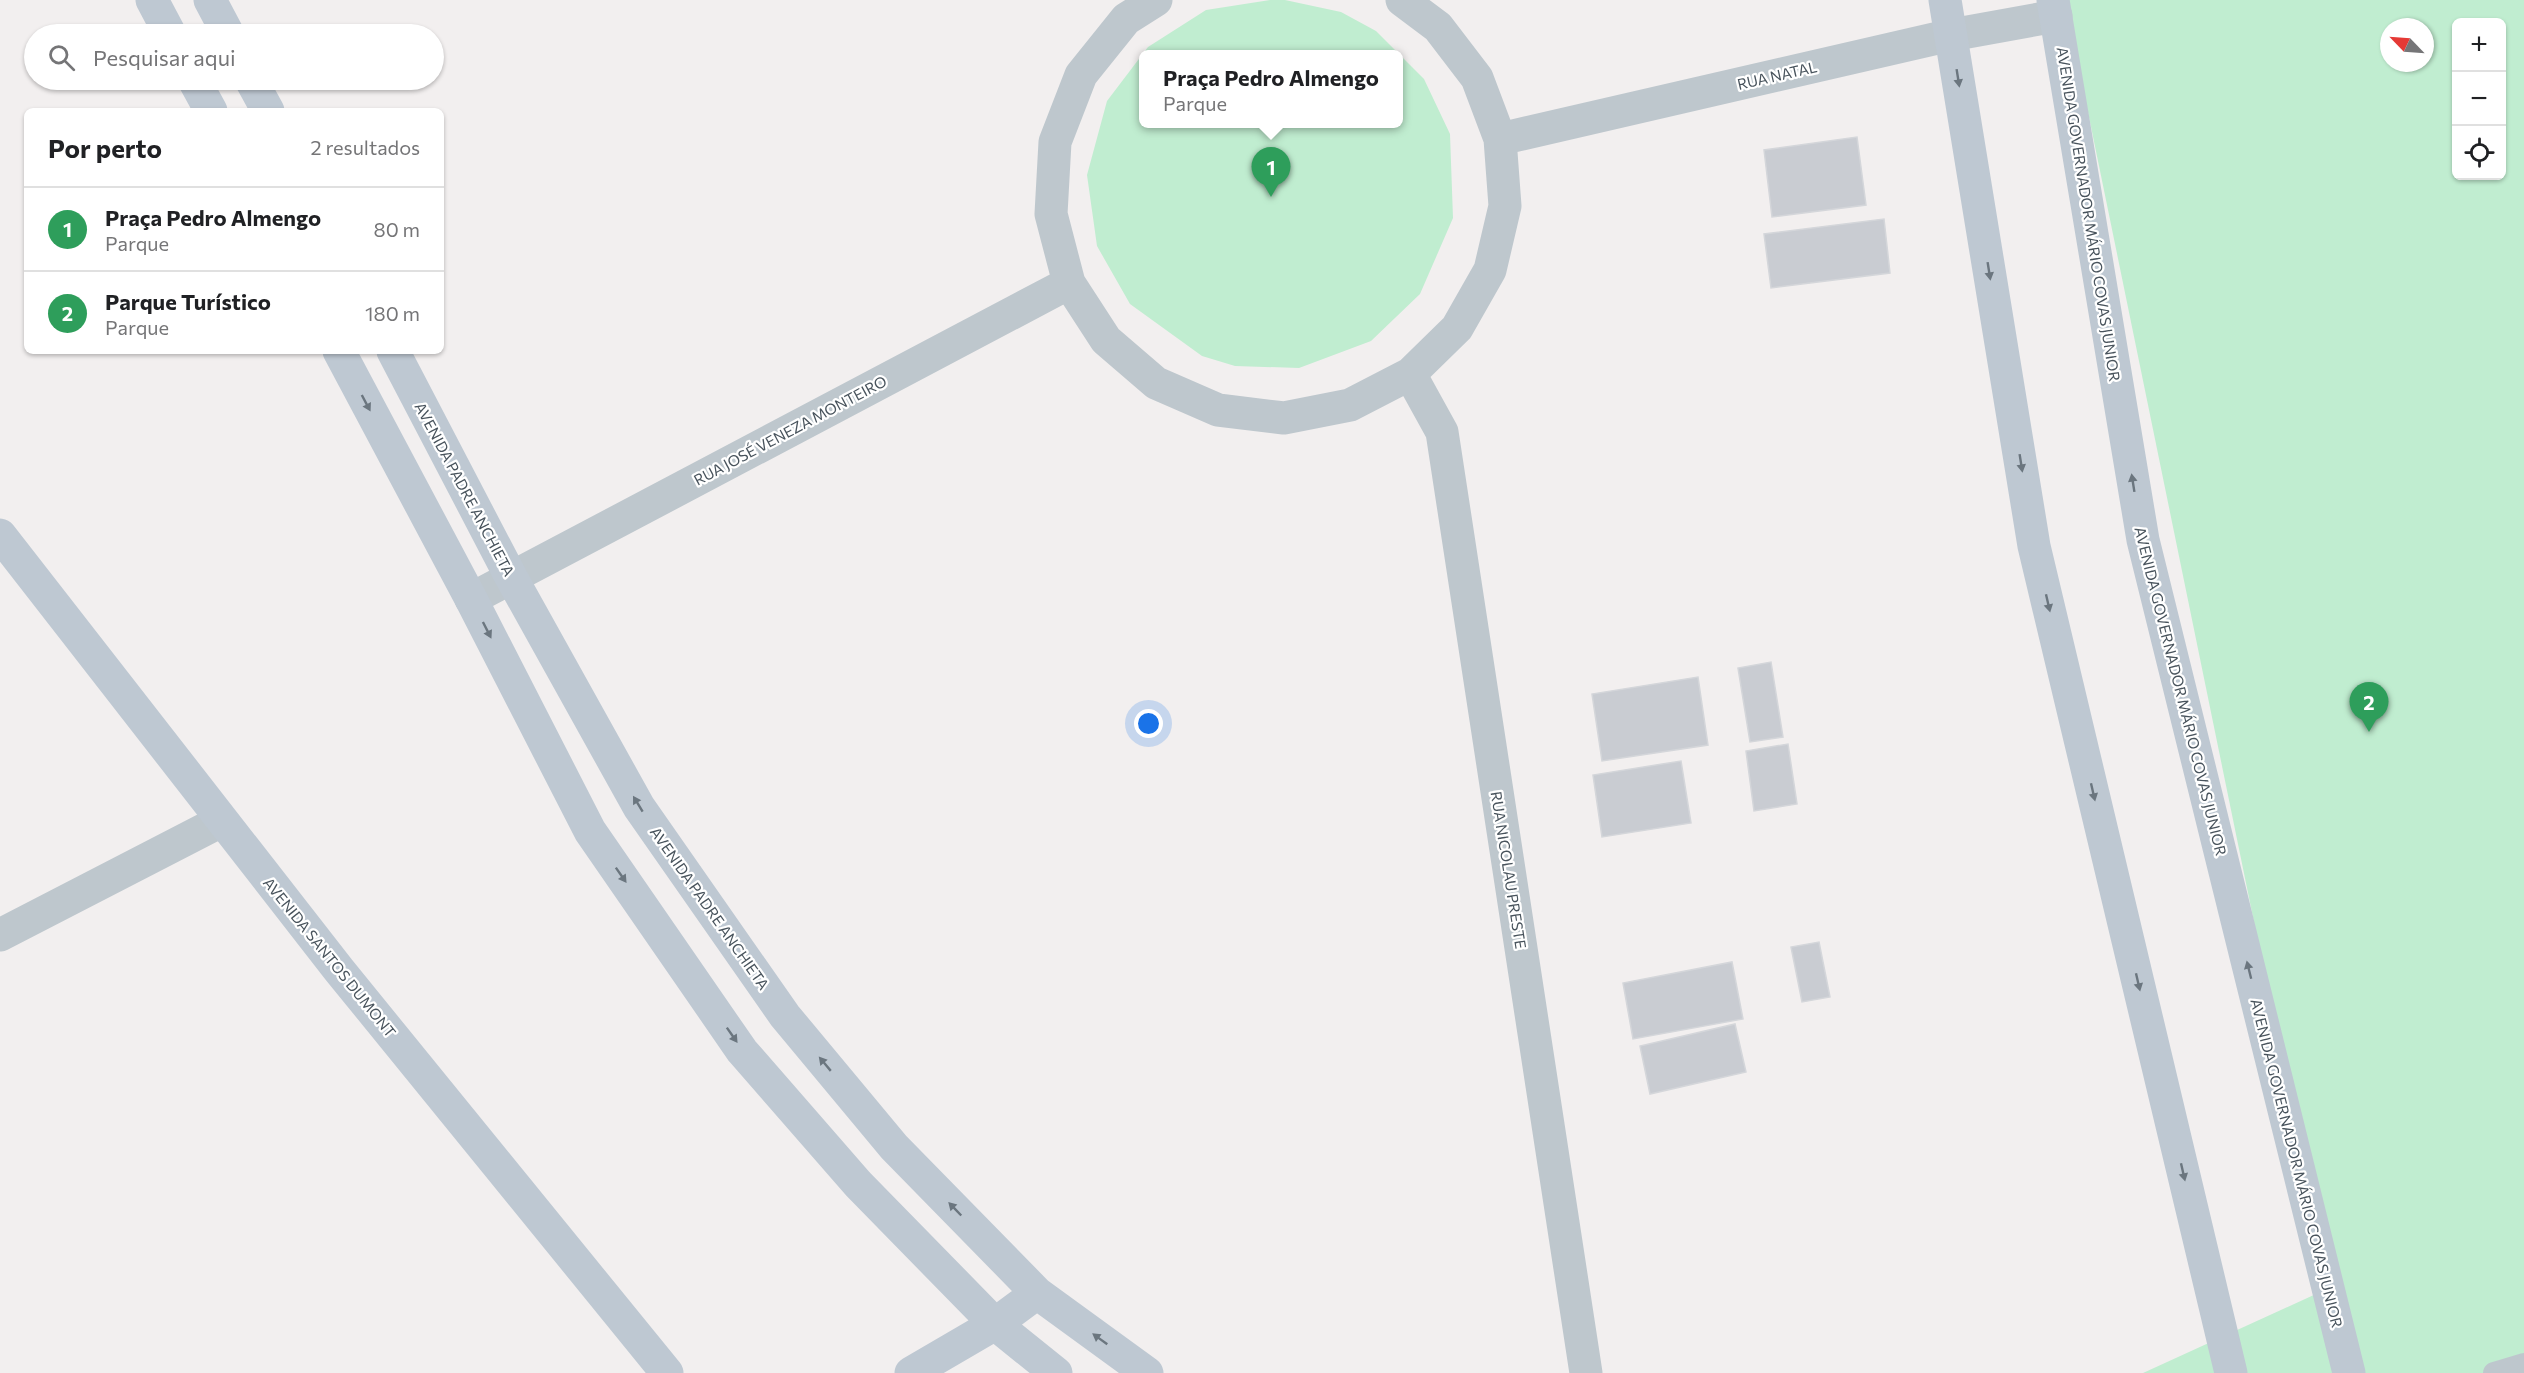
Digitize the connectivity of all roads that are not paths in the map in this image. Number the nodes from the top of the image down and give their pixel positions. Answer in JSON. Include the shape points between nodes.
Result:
{"nodes":[{"id":1,"x":152,"y":0,"type":"edge"},
{"id":2,"x":210,"y":0,"type":"edge"},
{"id":3,"x":1156,"y":0,"type":"edge"},
{"id":4,"x":1402,"y":0,"type":"edge"},
{"id":5,"x":1945,"y":0,"type":"edge"},
{"id":6,"x":2054,"y":8,"type":"edge"},
{"id":7,"x":1120,"y":10,"type":"edge"},
{"id":8,"x":165,"y":24,"type":"edge"},
{"id":9,"x":223,"y":24,"type":"edge"},
{"id":10,"x":1951,"y":34,"type":"junction"},
{"id":11,"x":199,"y":90,"type":"edge"},
{"id":12,"x":256,"y":90,"type":"edge"},
{"id":13,"x":209,"y":108,"type":"edge"},
{"id":14,"x":266,"y":108,"type":"edge"},
{"id":15,"x":1500,"y":139,"type":"junction"},
{"id":16,"x":1069,"y":283,"type":"junction"},
{"id":17,"x":341,"y":354,"type":"edge"},
{"id":18,"x":395,"y":354,"type":"edge"},
{"id":19,"x":1410,"y":374,"type":"junction"},
{"id":20,"x":0,"y":535,"type":"edge"},
{"id":21,"x":511,"y":577,"type":"junction"},
{"id":22,"x":471,"y":599,"type":"junction"},
{"id":23,"x":221,"y":821,"type":"junction"},
{"id":24,"x":0,"y":935,"type":"edge"},
{"id":25,"x":1036,"y":1293,"type":"junction"},
{"id":26,"x":995,"y":1324,"type":"junction"},
{"id":27,"x":2524,"y":1364,"type":"edge"},
{"id":28,"x":667,"y":1373,"type":"edge"},
{"id":29,"x":911,"y":1373,"type":"edge"},
{"id":30,"x":1056,"y":1373,"type":"edge"},
{"id":31,"x":1147,"y":1373,"type":"edge"},
{"id":32,"x":1586,"y":1373,"type":"edge"},
{"id":33,"x":2231,"y":1373,"type":"edge"},
{"id":34,"x":2349,"y":1373,"type":"edge"},
{"id":35,"x":2494,"y":1373,"type":"edge"}],
"edges":[{"from":1,"to":8,"type":"main road"},
{"from":2,"to":9,"type":"main road"},
{"from":3,"to":7,"type":"street"},
{"from":4,"to":15,"type":"street","via":[[1438,27],[1477,78]]},
{"from":5,"to":10,"type":"main road"},
{"from":6,"to":10,"type":"street","name":"RUA NATAL"},
{"from":34,"to":6,"type":"main road","name":"AVENIDA GOVERNADOR MÁRIO COVAS JUNIOR","one_way":true,"via":[[2143,540]]},
{"from":7,"to":16,"type":"street","via":[[1081,75],[1055,142],[1051,214]]},
{"from":10,"to":15,"type":"street","name":"RUA NATAL"},
{"from":10,"to":33,"type":"main road","one_way":true,"via":[[2034,546]]},
{"from":11,"to":13,"type":"main road"},
{"from":12,"to":14,"type":"main road"},
{"from":15,"to":19,"type":"street","via":[[1505,206],[1490,270],[1457,328]]},
{"from":16,"to":19,"type":"street","via":[[1106,340],[1156,383],[1218,410],[1284,418],[1328,410],[1350,405]]},
{"from":16,"to":21,"type":"street","name":"RUA JOSÉ VENEZA MONTEIRO"},
{"from":17,"to":22,"type":"main road","one_way":true},
{"from":18,"to":21,"type":"main road","name":"AVENIDA PADRE ANCHIETA"},
{"from":19,"to":32,"type":"street","name":"RUA NICOLAU PRESTE","via":[[1442,432]]},
{"from":20,"to":23,"type":"main road","name":"AVENIDA SANTOS DUMONT"},
{"from":21,"to":22,"type":"street","name":"RUA JOSÉ VENEZA MONTEIRO"},
{"from":25,"to":21,"type":"main road","name":"AVENIDA PADRE ANCHIETA","one_way":true,"via":[[894,1147],[785,1016],[639,807]]},
{"from":22,"to":26,"type":"main road","one_way":true,"via":[[590,831],[742,1051],[858,1184]]},
{"from":23,"to":24,"type":"street"},
{"from":23,"to":28,"type":"main road","name":"AVENIDA SANTOS DUMONT"},
{"from":25,"to":26,"type":"main road"},
{"from":31,"to":25,"type":"main road","name":"AVENIDA PADRE ANCHIETA","one_way":true},
{"from":26,"to":29,"type":"main road"},
{"from":26,"to":30,"type":"main road"},
{"from":27,"to":35,"type":"lane"}]}
